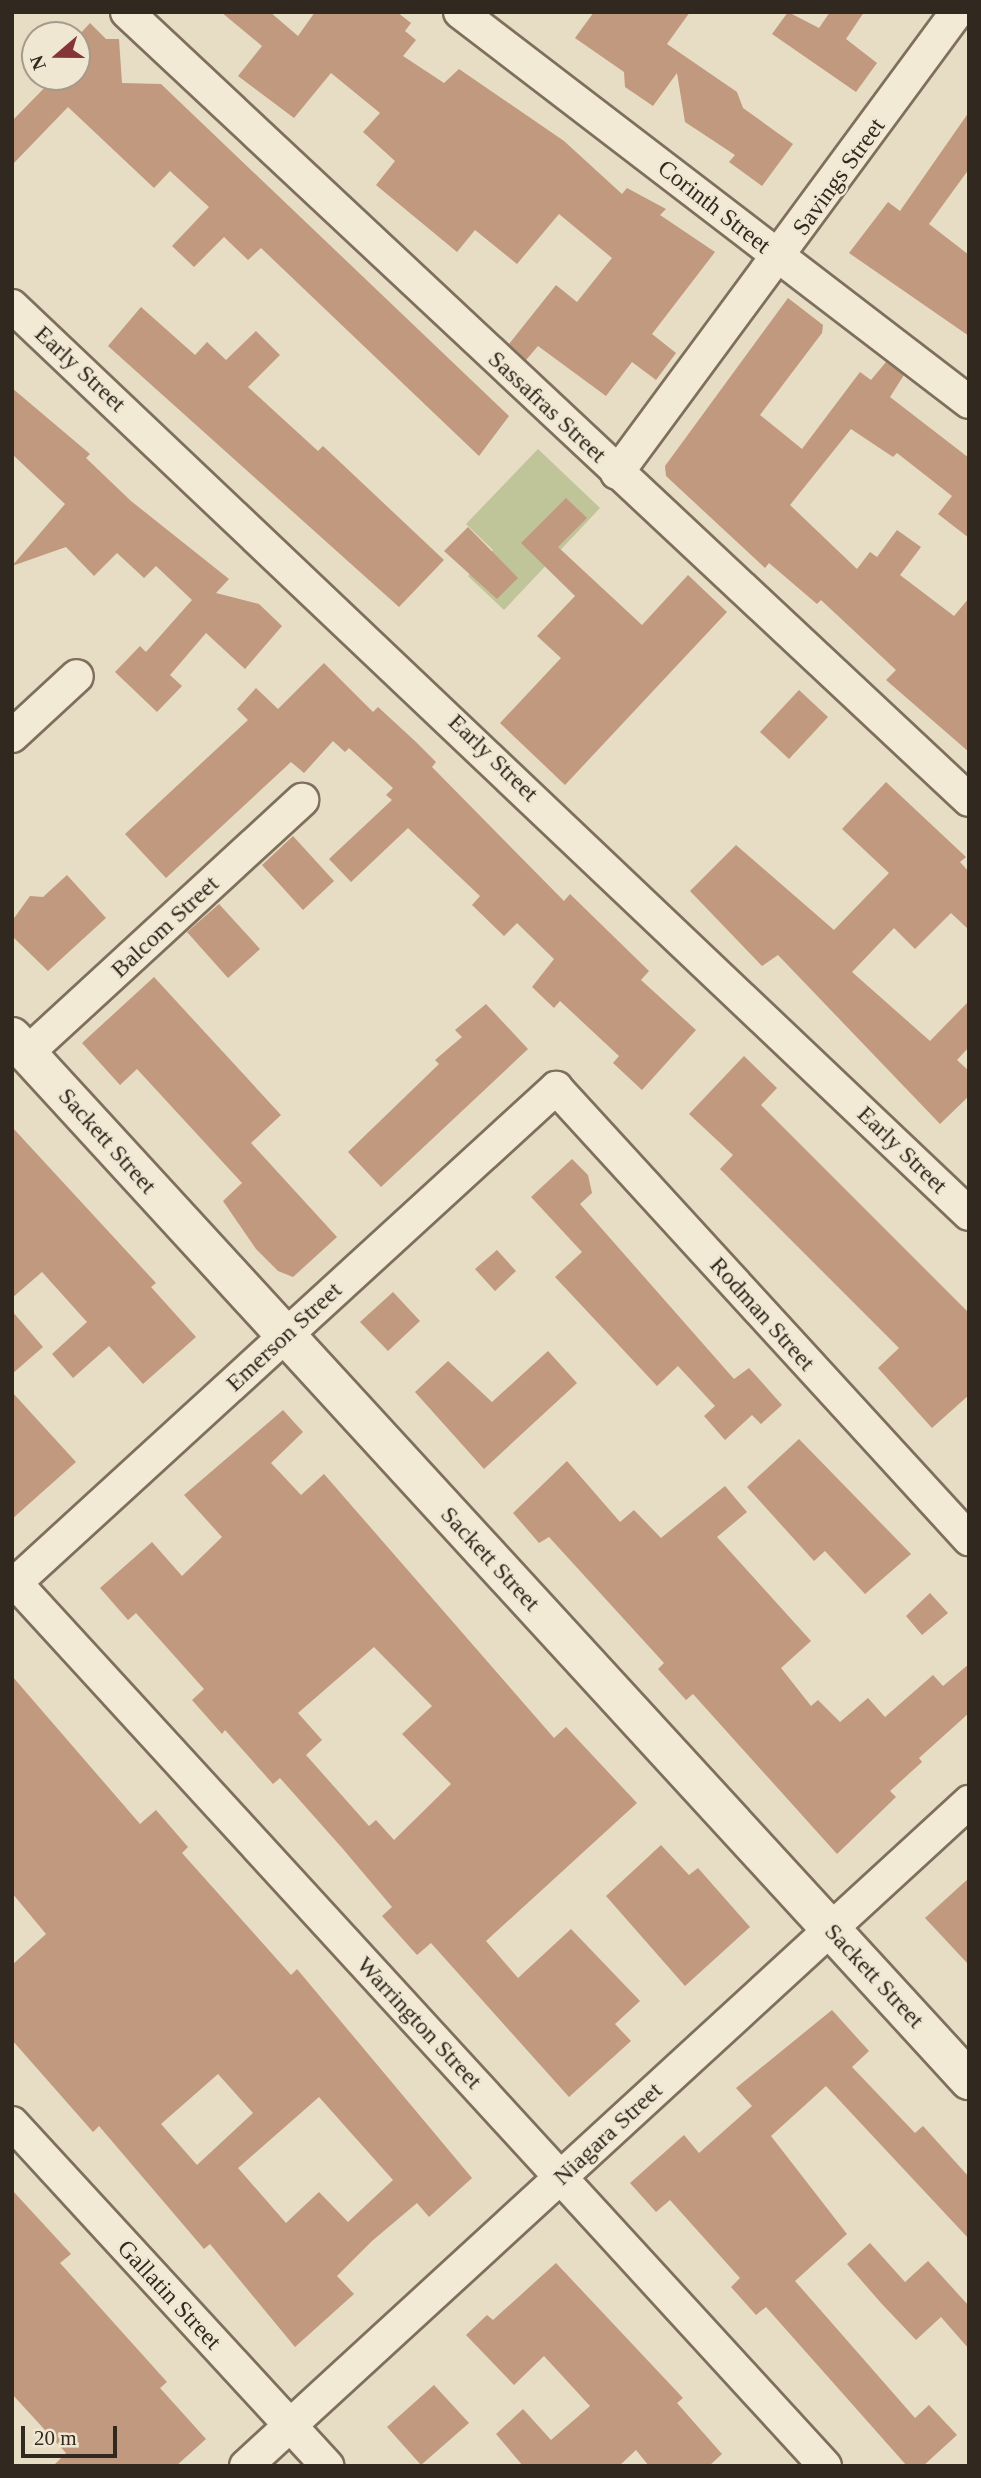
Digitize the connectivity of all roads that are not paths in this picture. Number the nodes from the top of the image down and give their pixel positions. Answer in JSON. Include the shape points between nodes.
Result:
{"nodes":[{"id":1,"x":127,"y":12,"type":"edge"},
{"id":2,"x":460,"y":12,"type":"edge"},
{"id":3,"x":957,"y":12,"type":"edge"},
{"id":4,"x":781,"y":258,"type":"junction"},
{"id":5,"x":12,"y":306,"type":"edge"},
{"id":6,"x":969,"y":402,"type":"edge"},
{"id":7,"x":617,"y":473,"type":"junction"},
{"id":8,"x":77,"y":676,"type":"dead end"},
{"id":9,"x":12,"y":736,"type":"edge"},
{"id":10,"x":302,"y":800,"type":"dead end"},
{"id":11,"x":969,"y":800,"type":"edge"},
{"id":12,"x":20,"y":1045,"type":"edge"},
{"id":13,"x":556,"y":1088,"type":"joint"},
{"id":14,"x":969,"y":1214,"type":"edge"},
{"id":15,"x":285,"y":1335,"type":"junction"},
{"id":16,"x":969,"y":1539,"type":"edge"},
{"id":17,"x":13,"y":1583,"type":"edge"},
{"id":18,"x":969,"y":1802,"type":"edge"},
{"id":19,"x":830,"y":1929,"type":"junction"},
{"id":20,"x":969,"y":2080,"type":"edge"},
{"id":21,"x":12,"y":2123,"type":"edge"},
{"id":22,"x":561,"y":2177,"type":"junction"},
{"id":23,"x":290,"y":2426,"type":"junction"},
{"id":24,"x":246,"y":2466,"type":"edge"},
{"id":25,"x":327,"y":2466,"type":"edge"},
{"id":26,"x":825,"y":2466,"type":"edge"}],
"edges":[{"from":1,"to":7,"type":"street","name":"Sassafras Street"},
{"from":2,"to":4,"type":"street","name":"Corinth Street"},
{"from":3,"to":4,"type":"street","name":"Savings Street"},
{"from":4,"to":6,"type":"street","name":"Corinth Street"},
{"from":4,"to":7,"type":"street","name":"Savings Street"},
{"from":5,"to":14,"type":"street","name":"Early Street"},
{"from":7,"to":11,"type":"street","name":"Sassafras Street"},
{"from":8,"to":9,"type":"street"},
{"from":10,"to":12,"type":"street","name":"Balcom Street"},
{"from":12,"to":15,"type":"street","name":"Sackett Street"},
{"from":13,"to":15,"type":"street","name":"Emerson Street"},
{"from":13,"to":16,"type":"street","name":"Rodman Street"},
{"from":15,"to":17,"type":"street","name":"Emerson Street"},
{"from":15,"to":19,"type":"street","name":"Sackett Street"},
{"from":17,"to":22,"type":"street","name":"Warrington Street"},
{"from":18,"to":19,"type":"street","name":"Niagara Street"},
{"from":19,"to":20,"type":"street","name":"Sackett Street"},
{"from":19,"to":22,"type":"street","name":"Niagara Street"},
{"from":21,"to":23,"type":"street","name":"Gallatin Street"},
{"from":22,"to":23,"type":"street","name":"Niagara Street"},
{"from":22,"to":26,"type":"street","name":"Warrington Street"},
{"from":23,"to":24,"type":"street","name":"Niagara Street"},
{"from":23,"to":25,"type":"street","name":"Gallatin Street"}]}
